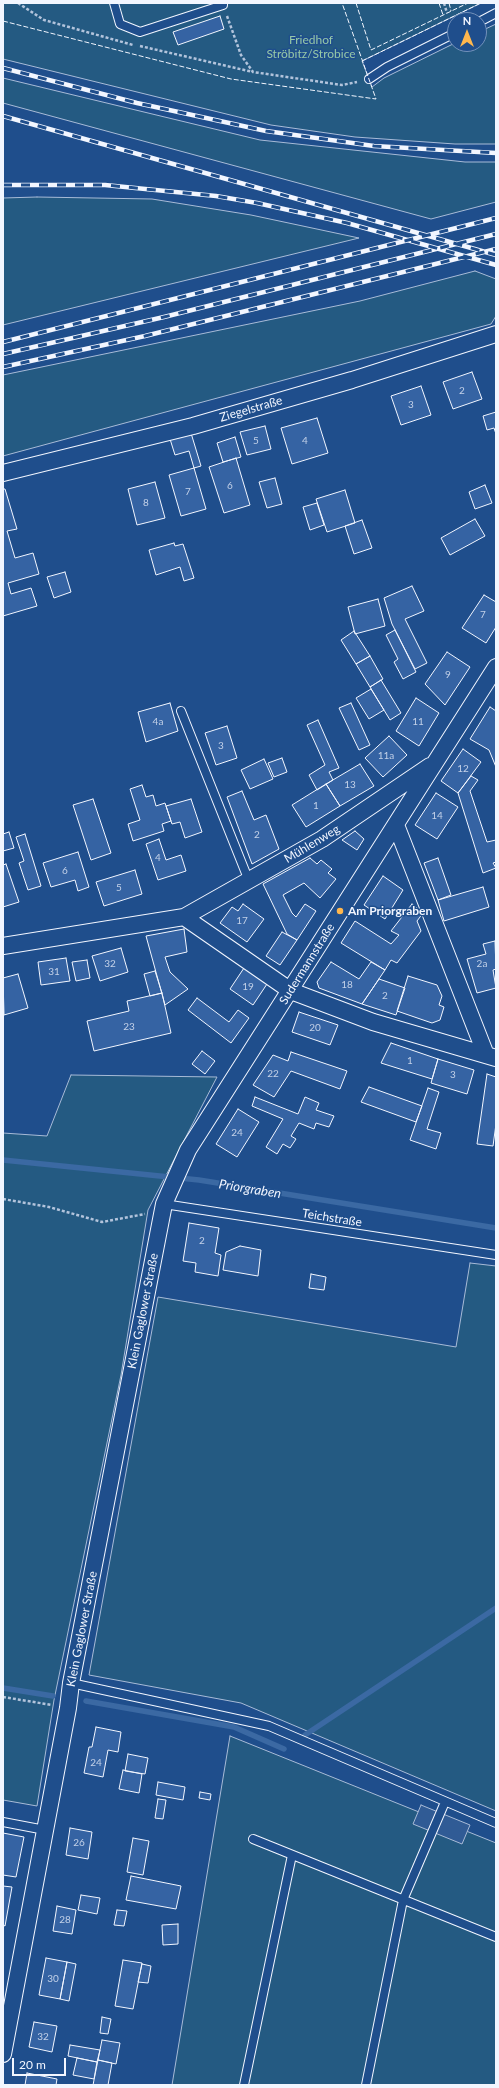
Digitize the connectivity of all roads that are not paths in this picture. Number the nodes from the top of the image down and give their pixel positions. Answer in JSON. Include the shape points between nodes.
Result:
{"nodes":[{"id":1,"x":114,"y":3,"type":"edge"},
{"id":2,"x":223,"y":4,"type":"edge"},
{"id":3,"x":496,"y":13,"type":"edge"},
{"id":4,"x":487,"y":18,"type":"edge"},
{"id":5,"x":447,"y":37,"type":"edge"},
{"id":6,"x":369,"y":80,"type":"road end"},
{"id":7,"x":496,"y":334,"type":"edge"},
{"id":8,"x":3,"y":473,"type":"edge"},
{"id":9,"x":496,"y":667,"type":"edge"},
{"id":10,"x":181,"y":711,"type":"dead end"},
{"id":11,"x":435,"y":763,"type":"junction"},
{"id":12,"x":396,"y":825,"type":"junction"},
{"id":13,"x":249,"y":881,"type":"junction"},
{"id":14,"x":184,"y":917,"type":"junction"},
{"id":15,"x":3,"y":946,"type":"edge"},
{"id":16,"x":291,"y":991,"type":"junction"},
{"id":17,"x":491,"y":1057,"type":"edge"},
{"id":18,"x":163,"y":1208,"type":"junction"},
{"id":19,"x":496,"y":1255,"type":"edge"},
{"id":20,"x":71,"y":1683,"type":"junction"},
{"id":21,"x":445,"y":1802,"type":"junction"},
{"id":22,"x":3,"y":1822,"type":"edge"},
{"id":23,"x":496,"y":1823,"type":"edge"},
{"id":24,"x":45,"y":1830,"type":"junction"},
{"id":25,"x":253,"y":1839,"type":"dead end"},
{"id":26,"x":292,"y":1855,"type":"junction"},
{"id":27,"x":403,"y":1900,"type":"junction"},
{"id":28,"x":496,"y":1937,"type":"edge"},
{"id":29,"x":3,"y":2054,"type":"edge"},
{"id":30,"x":244,"y":2085,"type":"edge"},
{"id":31,"x":366,"y":2085,"type":"edge"}],
"edges":[{"from":1,"to":2,"type":"lane","via":[[120,24],[140,32]]},
{"from":3,"to":4,"type":"lane"},
{"from":5,"to":6,"type":"lane"},
{"from":7,"to":8,"type":"street","name":"Ziegelstraße","via":[[352,380],[193,426]]},
{"from":9,"to":11,"type":"street","name":"Sudermannstraße"},
{"from":10,"to":13,"type":"lane"},
{"from":11,"to":12,"type":"street","name":"Sudermannstraße"},
{"from":11,"to":13,"type":"street","name":"Mühlenweg","via":[[322,839]]},
{"from":12,"to":16,"type":"street","name":"Sudermannstraße"},
{"from":12,"to":17,"type":"street"},
{"from":13,"to":14,"type":"street","name":"Mühlenweg"},
{"from":14,"to":15,"type":"street","name":"Mühlenweg"},
{"from":14,"to":16,"type":"street"},
{"from":16,"to":17,"type":"street","via":[[373,1022]]},
{"from":16,"to":18,"type":"street","name":"Sudermannstraße","via":[[188,1150]]},
{"from":18,"to":19,"type":"lane","name":"Teichstraße"},
{"from":18,"to":20,"type":"street","name":"Klein Gaglower Straße"},
{"from":20,"to":21,"type":"lane","via":[[269,1726]]},
{"from":20,"to":24,"type":"street","name":"Klein Gaglower Straße"},
{"from":21,"to":23,"type":"lane"},
{"from":21,"to":27,"type":"lane"},
{"from":22,"to":24,"type":"lane"},
{"from":24,"to":29,"type":"street","name":"Klein Gaglower Straße"},
{"from":25,"to":26,"type":"lane"},
{"from":26,"to":27,"type":"lane"},
{"from":26,"to":30,"type":"lane"},
{"from":27,"to":28,"type":"lane"},
{"from":27,"to":31,"type":"lane"}]}
